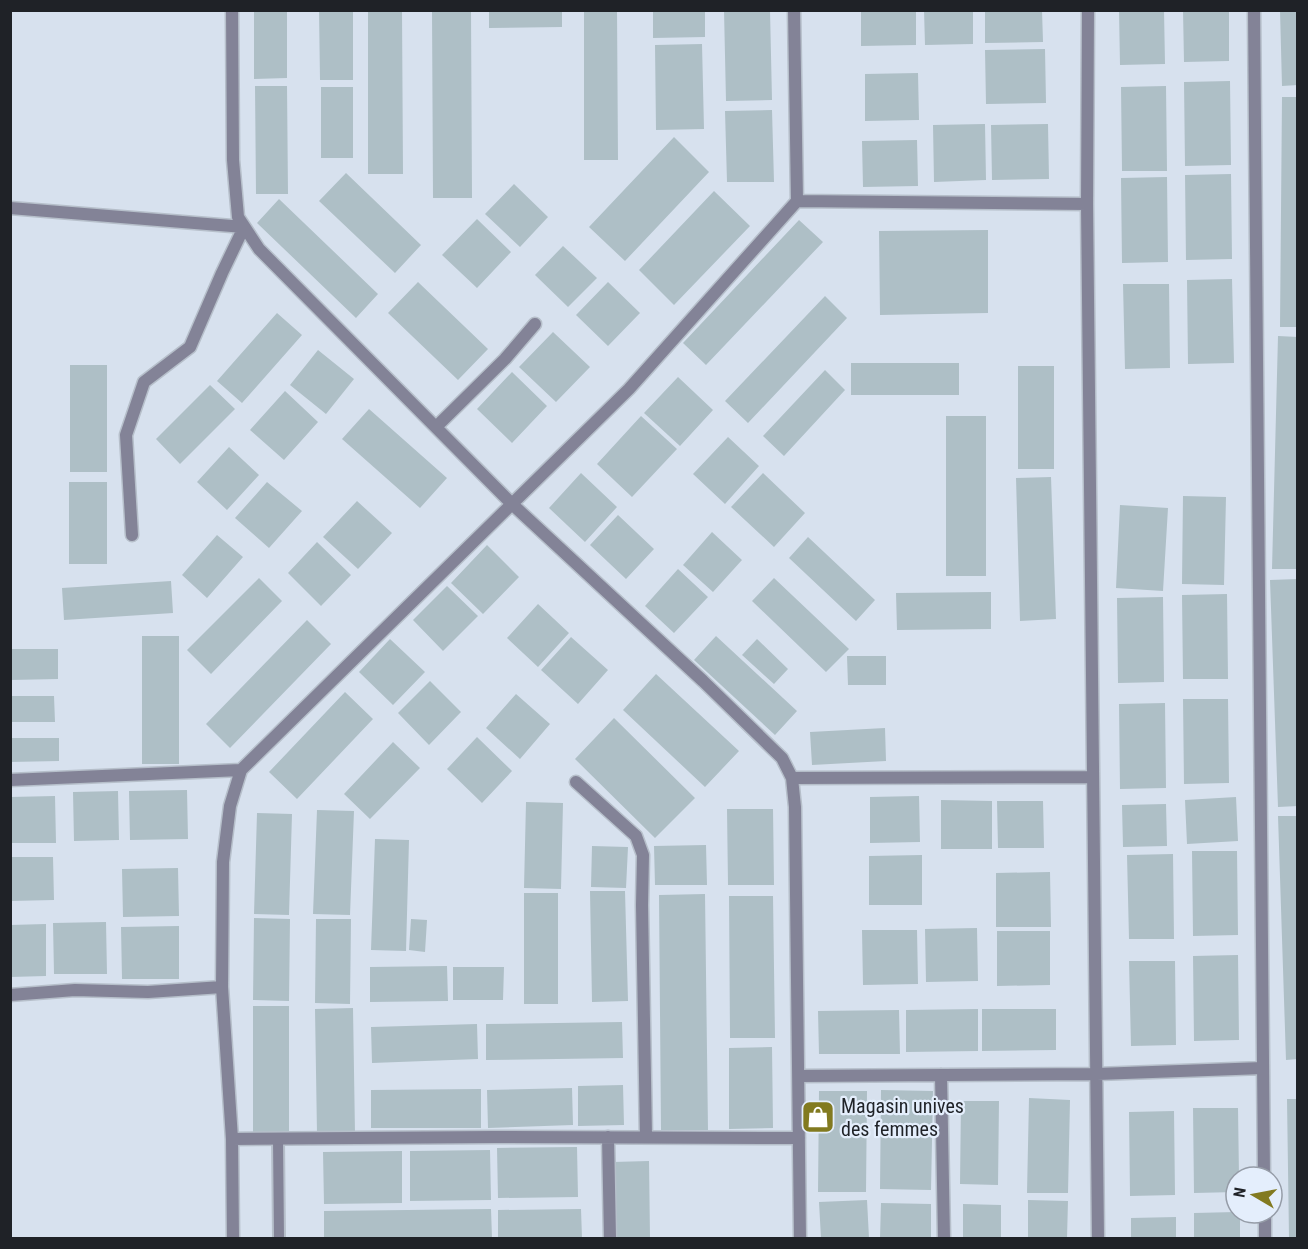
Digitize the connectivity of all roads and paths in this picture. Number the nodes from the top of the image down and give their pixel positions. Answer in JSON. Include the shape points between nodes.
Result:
{"nodes":[{"id":1,"x":232,"y":10,"type":"edge"},
{"id":2,"x":794,"y":10,"type":"edge"},
{"id":3,"x":1088,"y":10,"type":"edge"},
{"id":4,"x":1254,"y":10,"type":"edge"},
{"id":5,"x":797,"y":201,"type":"junction"},
{"id":6,"x":1087,"y":204,"type":"junction"},
{"id":7,"x":10,"y":208,"type":"edge"},
{"id":8,"x":244,"y":227,"type":"junction"},
{"id":9,"x":535,"y":324,"type":"dead end"},
{"id":10,"x":435,"y":427,"type":"junction"},
{"id":11,"x":512,"y":504,"type":"junction"},
{"id":12,"x":132,"y":535,"type":"dead end"},
{"id":13,"x":241,"y":770,"type":"junction"},
{"id":14,"x":1093,"y":777,"type":"junction"},
{"id":15,"x":792,"y":778,"type":"junction"},
{"id":16,"x":10,"y":780,"type":"edge"},
{"id":17,"x":576,"y":782,"type":"dead end"},
{"id":18,"x":222,"y":987,"type":"junction"},
{"id":19,"x":10,"y":994,"type":"edge"},
{"id":20,"x":1263,"y":1068,"type":"junction"},
{"id":21,"x":1097,"y":1074,"type":"junction"},
{"id":22,"x":941,"y":1075,"type":"junction"},
{"id":23,"x":799,"y":1076,"type":"junction"},
{"id":24,"x":608,"y":1137,"type":"junction"},
{"id":25,"x":646,"y":1137,"type":"junction"},
{"id":26,"x":799,"y":1138,"type":"junction"},
{"id":27,"x":232,"y":1139,"type":"junction"},
{"id":28,"x":278,"y":1139,"type":"junction"},
{"id":29,"x":1264,"y":1165,"type":"edge"},
{"id":30,"x":233,"y":1239,"type":"edge"},
{"id":31,"x":279,"y":1239,"type":"edge"},
{"id":32,"x":610,"y":1239,"type":"edge"},
{"id":33,"x":800,"y":1239,"type":"edge"},
{"id":34,"x":945,"y":1239,"type":"edge"},
{"id":35,"x":1098,"y":1239,"type":"edge"}],
"edges":[{"from":1,"to":8,"type":"street","via":[[232,160],[238,217]]},
{"from":2,"to":5,"type":"street"},
{"from":3,"to":6,"type":"street"},
{"from":4,"to":20,"type":"street"},
{"from":5,"to":6,"type":"street"},
{"from":5,"to":11,"type":"street","via":[[629,389]]},
{"from":6,"to":14,"type":"street"},
{"from":7,"to":8,"type":"street"},
{"from":8,"to":10,"type":"street","via":[[259,249]]},
{"from":8,"to":12,"type":"street","via":[[190,348],[144,382],[126,435]]},
{"from":9,"to":10,"type":"street"},
{"from":10,"to":11,"type":"street"},
{"from":11,"to":13,"type":"street"},
{"from":11,"to":15,"type":"street","via":[[782,758]]},
{"from":13,"to":16,"type":"street"},
{"from":13,"to":18,"type":"street","via":[[230,806],[223,862]]},
{"from":14,"to":15,"type":"street"},
{"from":14,"to":21,"type":"street"},
{"from":15,"to":23,"type":"street"},
{"from":17,"to":25,"type":"street","via":[[636,836],[644,855]]},
{"from":18,"to":19,"type":"street"},
{"from":18,"to":27,"type":"street"},
{"from":20,"to":21,"type":"street"},
{"from":20,"to":29,"type":"street"},
{"from":21,"to":22,"type":"street"},
{"from":21,"to":35,"type":"street"},
{"from":22,"to":23,"type":"street"},
{"from":22,"to":34,"type":"street"},
{"from":23,"to":26,"type":"street"},
{"from":24,"to":25,"type":"street"},
{"from":24,"to":28,"type":"street"},
{"from":24,"to":32,"type":"street"},
{"from":25,"to":26,"type":"street"},
{"from":26,"to":33,"type":"street"},
{"from":27,"to":28,"type":"street"},
{"from":27,"to":30,"type":"street"},
{"from":28,"to":31,"type":"lane"}]}
